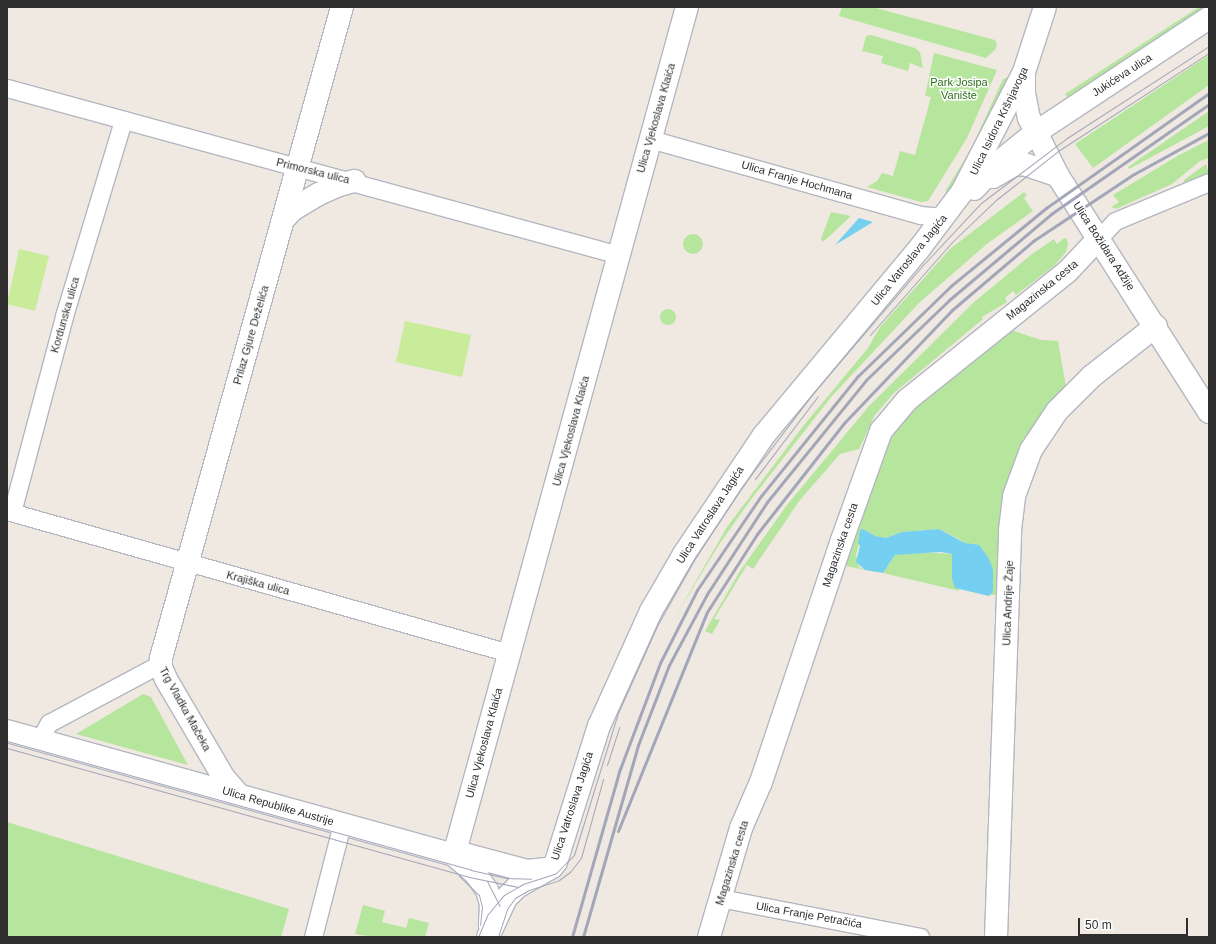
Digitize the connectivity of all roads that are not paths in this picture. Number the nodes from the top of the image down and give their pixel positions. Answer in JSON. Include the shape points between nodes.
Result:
{"nodes":[{"id":1,"x":342,"y":7,"type":"edge"},
{"id":2,"x":687,"y":7,"type":"edge"},
{"id":3,"x":1045,"y":7,"type":"edge"},
{"id":4,"x":1209,"y":18,"type":"edge"},
{"id":5,"x":1024,"y":72,"type":"junction"},
{"id":6,"x":7,"y":88,"type":"edge"},
{"id":7,"x":122,"y":120,"type":"junction"},
{"id":8,"x":1035,"y":133,"type":"junction"},
{"id":9,"x":650,"y":139,"type":"junction"},
{"id":10,"x":298,"y":167,"type":"junction"},
{"id":11,"x":1058,"y":176,"type":"junction"},
{"id":12,"x":354,"y":181,"type":"junction"},
{"id":13,"x":1209,"y":182,"type":"edge"},
{"id":14,"x":981,"y":183,"type":"junction"},
{"id":15,"x":948,"y":212,"type":"junction"},
{"id":16,"x":283,"y":220,"type":"junction"},
{"id":17,"x":1099,"y":238,"type":"junction"},
{"id":18,"x":619,"y":255,"type":"junction"},
{"id":19,"x":1156,"y":326,"type":"junction"},
{"id":20,"x":1209,"y":412,"type":"edge"},
{"id":21,"x":9,"y":511,"type":"edge"},
{"id":22,"x":188,"y":564,"type":"junction"},
{"id":23,"x":509,"y":653,"type":"junction"},
{"id":24,"x":160,"y":664,"type":"junction"},
{"id":25,"x":7,"y":731,"type":"edge"},
{"id":26,"x":39,"y":740,"type":"junction"},
{"id":27,"x":238,"y":794,"type":"junction"},
{"id":28,"x":342,"y":824,"type":"junction"},
{"id":29,"x":454,"y":855,"type":"junction"},
{"id":30,"x":549,"y":868,"type":"junction"},
{"id":31,"x":720,"y":898,"type":"junction"},
{"id":32,"x":489,"y":934,"type":"edge"},
{"id":33,"x":313,"y":937,"type":"edge"},
{"id":34,"x":709,"y":937,"type":"edge"},
{"id":35,"x":920,"y":937,"type":"edge"},
{"id":36,"x":996,"y":937,"type":"edge"}],
"edges":[{"from":1,"to":10,"type":"street","name":"Prilaz Gjure Deželića"},
{"from":2,"to":9,"type":"street","name":"Ulica Vjekoslava Klaića"},
{"from":3,"to":5,"type":"street","name":"Ulica Isidora Kršnjavoga"},
{"from":4,"to":8,"type":"street","name":"Jukićeva ulica"},
{"from":5,"to":8,"type":"street","name":"Ulica Božidara Adžije","via":[[1025,101]]},
{"from":5,"to":15,"type":"street","name":"Ulica Isidora Kršnjavoga","via":[[973,172]]},
{"from":6,"to":7,"type":"street","name":"Primorska ulica"},
{"from":7,"to":10,"type":"street","name":"Primorska ulica"},
{"from":7,"to":21,"type":"street","name":"Kordunska ulica"},
{"from":8,"to":11,"type":"street","name":"Ulica Božidara Adžije"},
{"from":8,"to":14,"type":"street","name":"Jukićeva ulica","via":[[999,162]]},
{"from":9,"to":15,"type":"street","name":"Ulica Franje Hochmana","via":[[920,215]]},
{"from":9,"to":18,"type":"street","name":"Ulica Vjekoslava Klaića"},
{"from":10,"to":12,"type":"street","name":"Primorska ulica"},
{"from":10,"to":16,"type":"street","name":"Prilaz Gjure Deželića"},
{"from":11,"to":14,"type":"street","via":[[1038,166],[1018,164]]},
{"from":11,"to":17,"type":"street","name":"Ulica Božidara Adžije"},
{"from":12,"to":16,"type":"street","via":[[339,184],[319,194],[292,210]]},
{"from":12,"to":18,"type":"street","name":"Primorska ulica"},
{"from":13,"to":17,"type":"street","via":[[1115,221]]},
{"from":14,"to":15,"type":"street"},
{"from":15,"to":30,"type":"street","name":"Ulica Vatroslava Jagića","via":[[764,435],[684,554],[651,611],[619,679],[588,756],[558,857]]},
{"from":16,"to":22,"type":"street","name":"Prilaz Gjure Deželića"},
{"from":17,"to":19,"type":"street","name":"Ulica Božidara Adžije"},
{"from":17,"to":31,"type":"street","name":"Magazinska cesta","via":[[1067,272],[907,400],[881,431],[859,489],[761,782],[741,828]]},
{"from":18,"to":23,"type":"street","name":"Ulica Vjekoslava Klaića"},
{"from":19,"to":20,"type":"street","name":"Ulica Božidara Adžije"},
{"from":19,"to":36,"type":"street","name":"Ulica Andrije Žaje","via":[[1092,376],[1057,411],[1031,450],[1014,496],[1010,530]]},
{"from":21,"to":22,"type":"street","name":"Krajiška ulica"},
{"from":22,"to":23,"type":"street","name":"Krajiška ulica"},
{"from":22,"to":24,"type":"street","name":"Prilaz Gjure Deželića"},
{"from":23,"to":29,"type":"street","name":"Ulica Vjekoslava Klaića"},
{"from":24,"to":26,"type":"street","name":"Trg Vladka Mačeka","via":[[49,723]]},
{"from":24,"to":27,"type":"street","name":"Trg Vladka Mačeka","via":[[166,679],[224,778]]},
{"from":25,"to":26,"type":"street","name":"Ulica Republike Austrije"},
{"from":26,"to":27,"type":"street","name":"Ulica Republike Austrije"},
{"from":27,"to":28,"type":"street","name":"Ulica Republike Austrije"},
{"from":28,"to":29,"type":"street","name":"Ulica Republike Austrije"},
{"from":28,"to":33,"type":"street"},
{"from":29,"to":30,"type":"street","name":"Ulica Republike Austrije","via":[[527,871]]},
{"from":29,"to":32,"type":"street","via":[[475,873],[487,890],[491,904]]},
{"from":30,"to":32,"type":"street","via":[[512,891],[500,907]]},
{"from":31,"to":34,"type":"street","name":"Magazinska cesta"},
{"from":31,"to":35,"type":"street","name":"Ulica Franje Petračića"}]}
